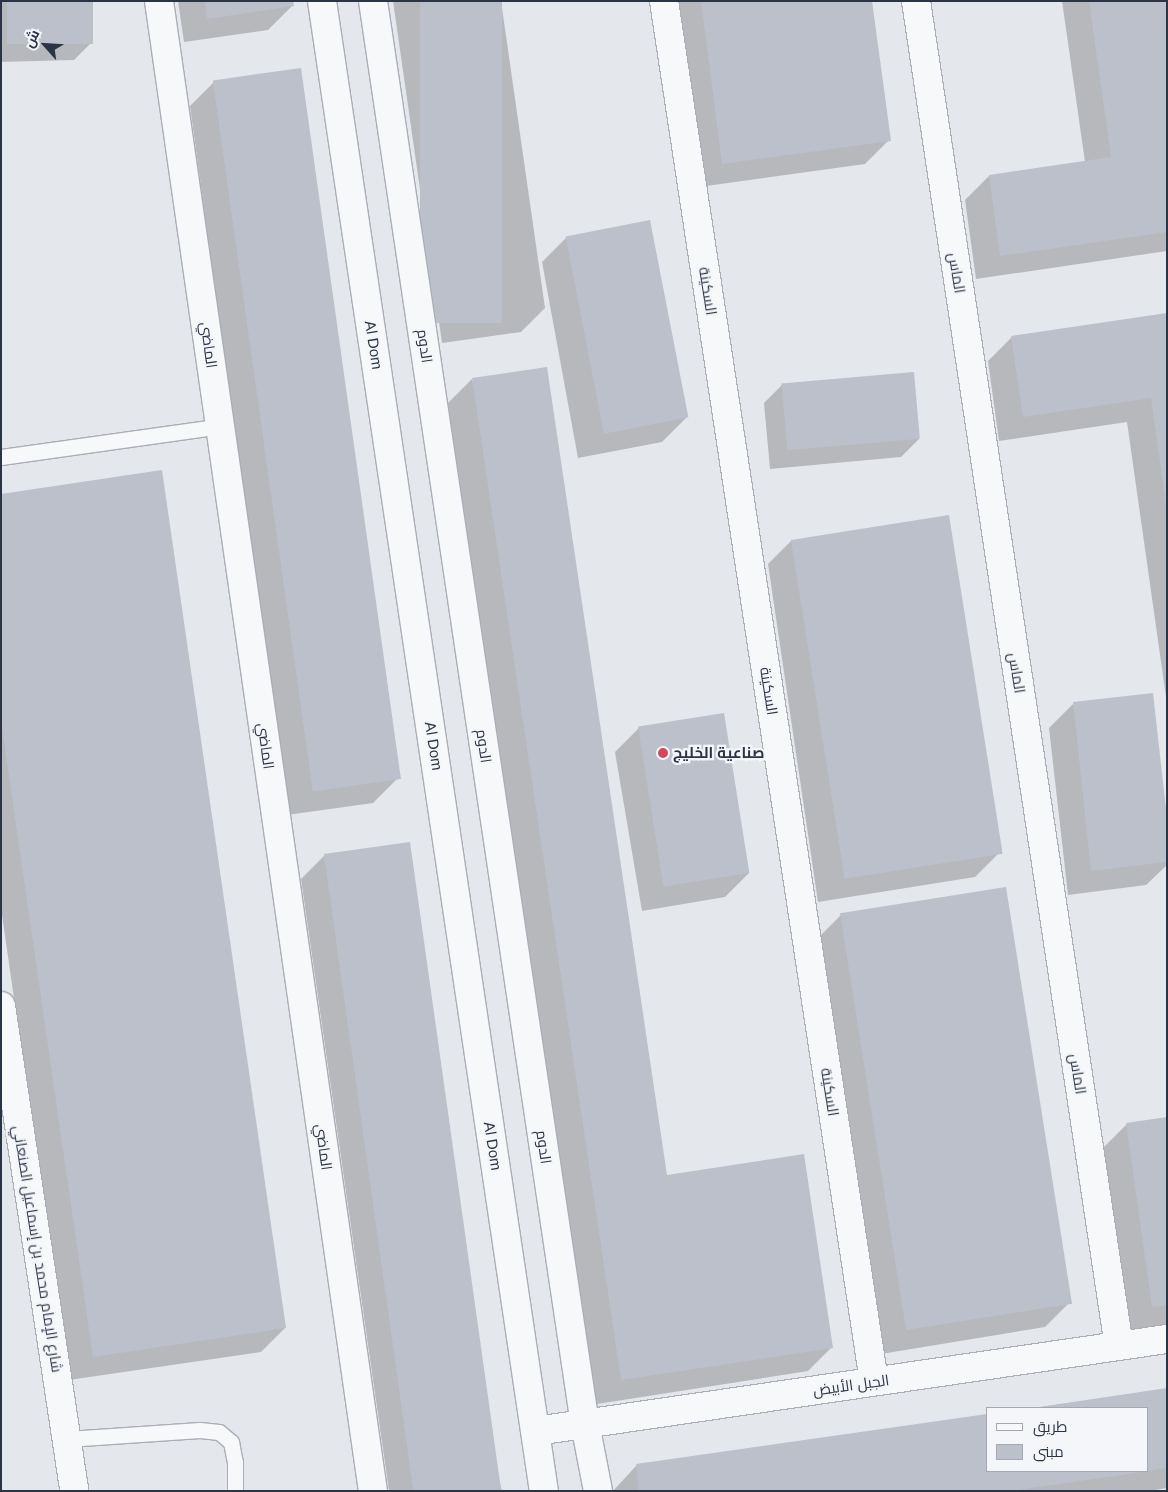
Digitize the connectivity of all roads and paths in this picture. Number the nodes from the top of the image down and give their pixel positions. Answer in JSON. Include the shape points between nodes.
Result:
{"nodes":[{"id":1,"x":159,"y":1,"type":"edge"},
{"id":2,"x":322,"y":1,"type":"edge"},
{"id":3,"x":373,"y":1,"type":"edge"},
{"id":4,"x":664,"y":1,"type":"edge"},
{"id":5,"x":916,"y":1,"type":"edge"},
{"id":6,"x":221,"y":426,"type":"junction"},
{"id":7,"x":1,"y":457,"type":"edge"},
{"id":8,"x":1,"y":1006,"type":"edge"},
{"id":9,"x":1167,"y":1339,"type":"edge"},
{"id":10,"x":1119,"y":1346,"type":"junction"},
{"id":11,"x":874,"y":1381,"type":"junction"},
{"id":12,"x":585,"y":1424,"type":"junction"},
{"id":13,"x":536,"y":1431,"type":"junction"},
{"id":14,"x":67,"y":1440,"type":"junction"},
{"id":15,"x":74,"y":1491,"type":"edge"},
{"id":16,"x":235,"y":1491,"type":"edge"},
{"id":17,"x":373,"y":1491,"type":"edge"},
{"id":18,"x":544,"y":1491,"type":"edge"},
{"id":19,"x":598,"y":1491,"type":"edge"}],
"edges":[{"from":1,"to":6,"type":"street","name":"الماضي"},
{"from":2,"to":13,"type":"street","name":"Al Dom"},
{"from":3,"to":12,"type":"street","name":"الدوم"},
{"from":4,"to":11,"type":"street","name":"السكينة"},
{"from":5,"to":10,"type":"street","name":"الماس"},
{"from":6,"to":7,"type":"lane"},
{"from":6,"to":17,"type":"street","name":"الماضي"},
{"from":8,"to":14,"type":"street","name":"شارع الإمام محمد بن إسماعيل الصنعاني"},
{"from":9,"to":10,"type":"street","name":"الجبل الأبيض"},
{"from":10,"to":11,"type":"street","name":"الجبل الأبيض"},
{"from":11,"to":12,"type":"street","name":"الجبل الأبيض"},
{"from":12,"to":13,"type":"street","name":"الجبل الأبيض"},
{"from":12,"to":19,"type":"street","name":"الدوم"},
{"from":13,"to":18,"type":"street","name":"Al Dom"},
{"from":14,"to":15,"type":"street","name":"شارع الإمام محمد بن إسماعيل الصنعاني"},
{"from":14,"to":16,"type":"lane","via":[[200,1430],[219,1432],[231,1442]]}]}
